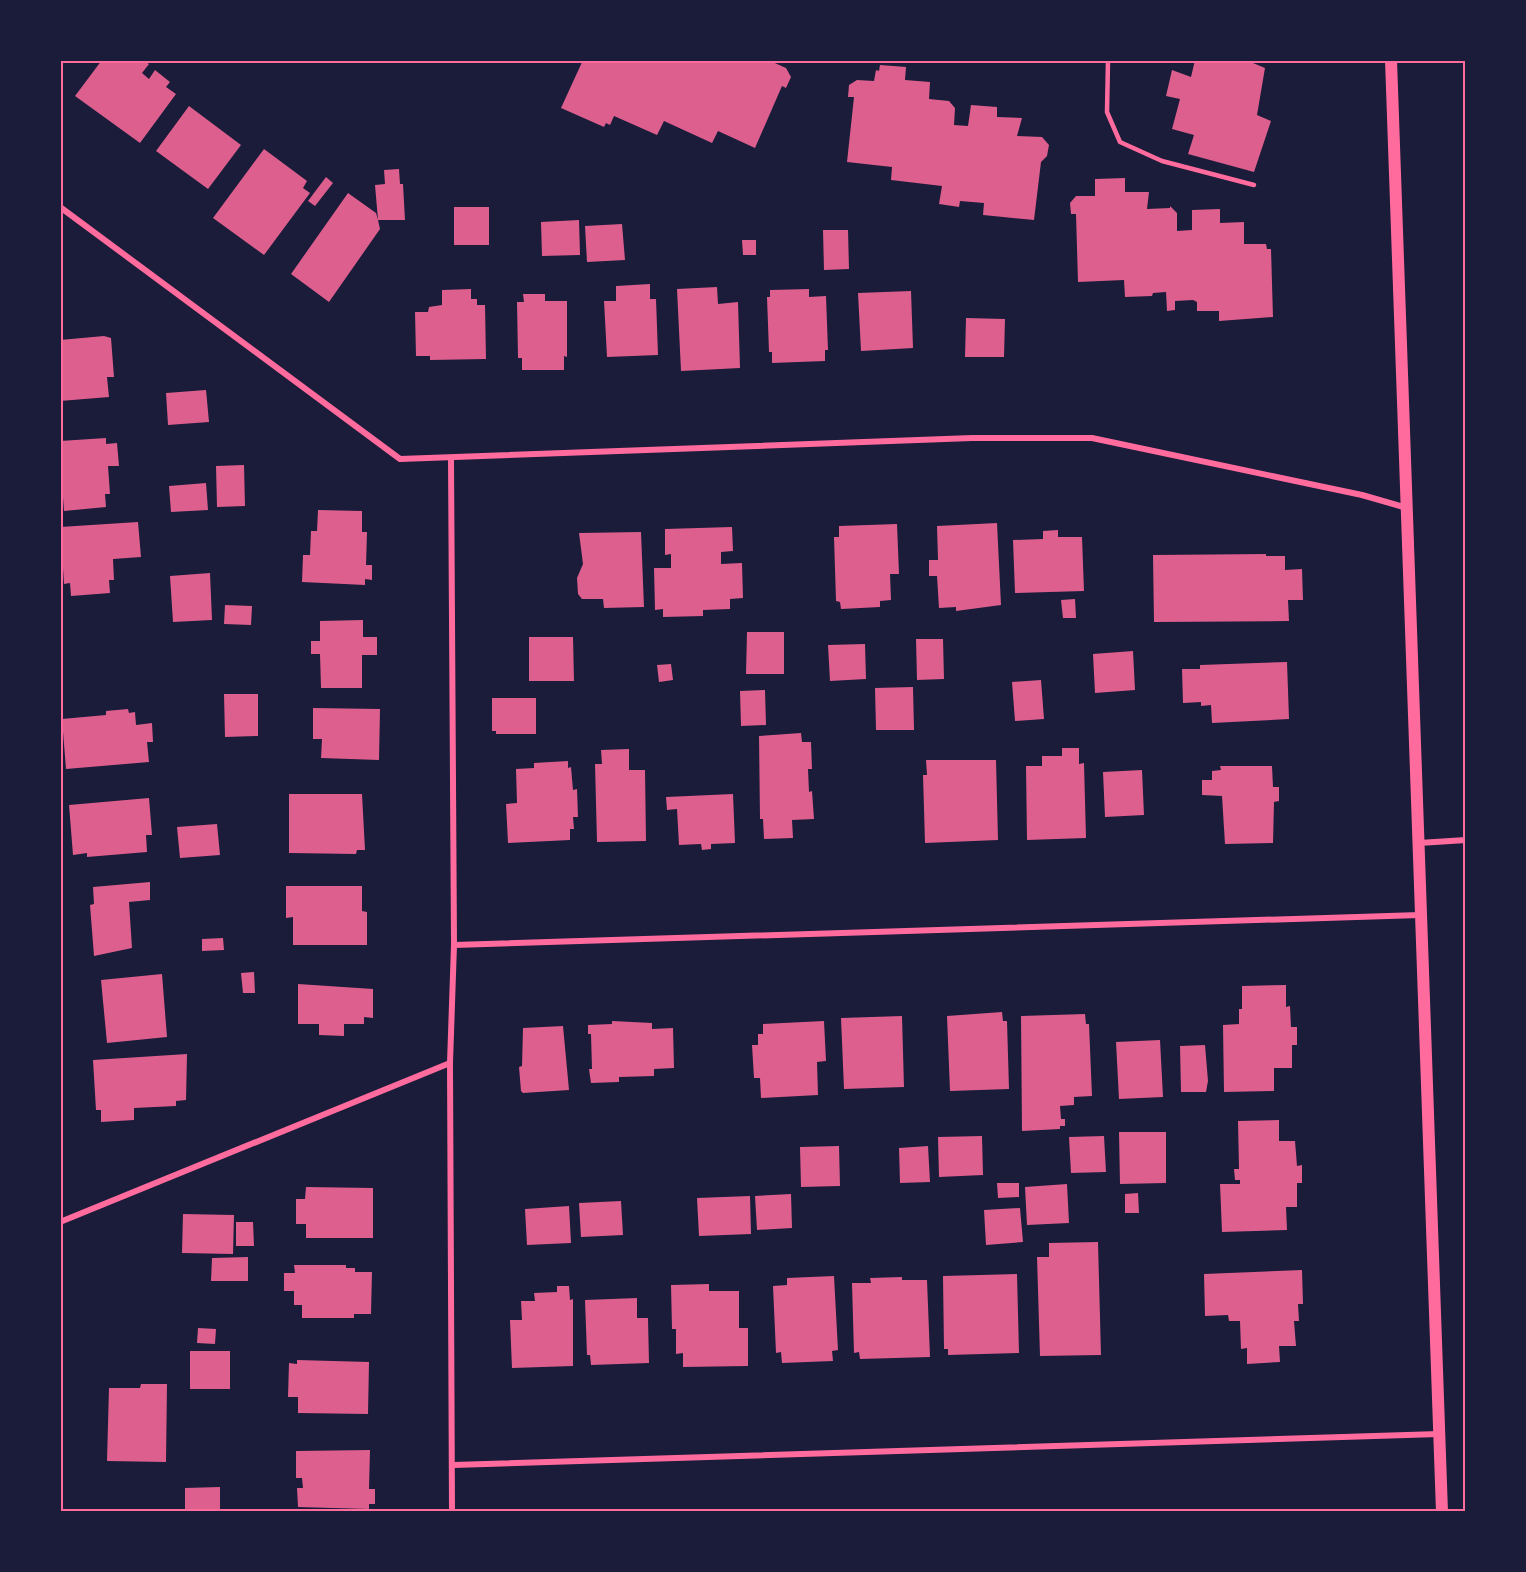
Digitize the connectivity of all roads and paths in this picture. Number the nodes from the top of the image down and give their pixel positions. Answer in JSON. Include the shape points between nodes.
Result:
{"nodes":[{"id":1,"x":1108,"y":60,"type":"edge"},
{"id":2,"x":1391,"y":60,"type":"edge"},
{"id":3,"x":1254,"y":185,"type":"dead end"},
{"id":4,"x":60,"y":207,"type":"edge"},
{"id":5,"x":451,"y":458,"type":"junction"},
{"id":6,"x":1407,"y":508,"type":"junction"},
{"id":7,"x":1466,"y":840,"type":"edge"},
{"id":8,"x":1419,"y":843,"type":"junction"},
{"id":9,"x":1420,"y":915,"type":"junction"},
{"id":10,"x":454,"y":945,"type":"junction"},
{"id":11,"x":450,"y":1063,"type":"junction"},
{"id":12,"x":60,"y":1222,"type":"edge"},
{"id":13,"x":1440,"y":1434,"type":"junction"},
{"id":14,"x":453,"y":1465,"type":"junction"},
{"id":15,"x":452,"y":1512,"type":"edge"},
{"id":16,"x":1442,"y":1512,"type":"edge"}],
"edges":[{"from":1,"to":3,"type":"lane","via":[[1107,112],[1120,142],[1162,161]]},
{"from":2,"to":6,"type":"main road"},
{"from":4,"to":5,"type":"street","via":[[399,459]]},
{"from":5,"to":6,"type":"street","via":[[972,438],[1092,438]]},
{"from":5,"to":10,"type":"street"},
{"from":6,"to":8,"type":"main road"},
{"from":7,"to":8,"type":"street"},
{"from":8,"to":9,"type":"main road"},
{"from":9,"to":10,"type":"street"},
{"from":9,"to":13,"type":"main road"},
{"from":10,"to":11,"type":"street"},
{"from":11,"to":12,"type":"street"},
{"from":11,"to":14,"type":"street"},
{"from":13,"to":14,"type":"street"},
{"from":13,"to":16,"type":"main road"},
{"from":14,"to":15,"type":"street"}]}
